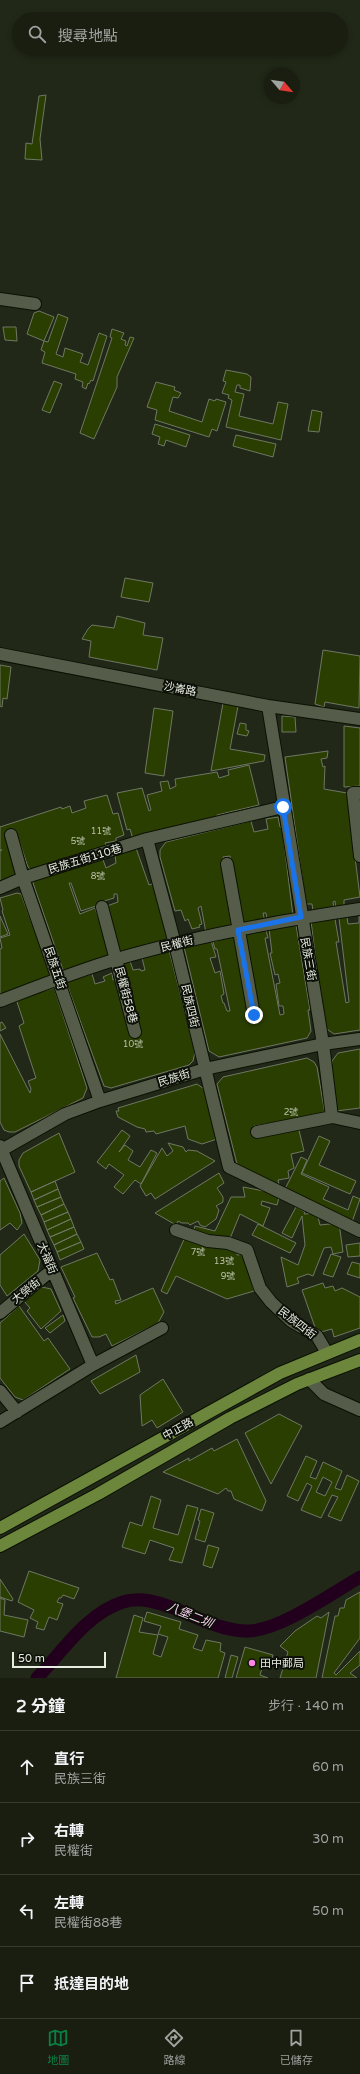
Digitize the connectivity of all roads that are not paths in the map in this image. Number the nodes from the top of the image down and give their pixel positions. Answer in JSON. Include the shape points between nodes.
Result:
{"nodes":[{"id":1,"x":0,"y":299,"type":"edge"},
{"id":2,"x":35,"y":304,"type":"dead end"},
{"id":3,"x":0,"y":654,"type":"edge"},
{"id":4,"x":268,"y":706,"type":"junction"},
{"id":5,"x":360,"y":719,"type":"edge"},
{"id":6,"x":360,"y":793,"type":"edge"},
{"id":7,"x":283,"y":807,"type":"junction"},
{"id":8,"x":11,"y":835,"type":"dead end"},
{"id":9,"x":147,"y":839,"type":"junction"},
{"id":10,"x":360,"y":856,"type":"edge"},
{"id":11,"x":227,"y":864,"type":"dead end"},
{"id":12,"x":23,"y":878,"type":"junction"},
{"id":13,"x":0,"y":888,"type":"edge"},
{"id":14,"x":102,"y":907,"type":"dead end"},
{"id":15,"x":360,"y":909,"type":"edge"},
{"id":16,"x":301,"y":917,"type":"junction"},
{"id":17,"x":238,"y":930,"type":"junction"},
{"id":18,"x":175,"y":944,"type":"junction"},
{"id":19,"x":117,"y":959,"type":"junction"},
{"id":20,"x":59,"y":979,"type":"junction"},
{"id":21,"x":0,"y":1001,"type":"edge"},
{"id":22,"x":254,"y":1015,"type":"dead end"},
{"id":23,"x":135,"y":1032,"type":"dead end"},
{"id":24,"x":360,"y":1039,"type":"edge"},
{"id":25,"x":323,"y":1044,"type":"junction"},
{"id":26,"x":205,"y":1069,"type":"junction"},
{"id":27,"x":100,"y":1101,"type":"junction"},
{"id":28,"x":332,"y":1117,"type":"junction"},
{"id":29,"x":360,"y":1123,"type":"edge"},
{"id":30,"x":257,"y":1132,"type":"dead end"},
{"id":31,"x":1,"y":1149,"type":"edge"},
{"id":32,"x":176,"y":1230,"type":"dead end"},
{"id":33,"x":360,"y":1231,"type":"edge"},
{"id":34,"x":52,"y":1270,"type":"junction"},
{"id":35,"x":0,"y":1313,"type":"edge"},
{"id":36,"x":162,"y":1328,"type":"dead end"},
{"id":37,"x":360,"y":1340,"type":"edge"},
{"id":38,"x":327,"y":1353,"type":"junction"},
{"id":39,"x":360,"y":1360,"type":"edge"},
{"id":40,"x":93,"y":1365,"type":"junction"},
{"id":41,"x":309,"y":1379,"type":"junction"},
{"id":42,"x":0,"y":1391,"type":"edge"},
{"id":43,"x":360,"y":1410,"type":"edge"},
{"id":44,"x":17,"y":1412,"type":"junction"},
{"id":45,"x":0,"y":1422,"type":"edge"},
{"id":46,"x":0,"y":1528,"type":"edge"},
{"id":47,"x":0,"y":1546,"type":"edge"}],
"edges":[{"from":1,"to":2,"type":"street"},
{"from":3,"to":4,"type":"street","name":"沙崙路"},
{"from":4,"to":5,"type":"street","name":"沙崙路"},
{"from":4,"to":7,"type":"street","name":"民族三街"},
{"from":6,"to":10,"type":"street","via":[[353,793]]},
{"from":7,"to":9,"type":"street"},
{"from":7,"to":16,"type":"street","name":"民族三街"},
{"from":8,"to":12,"type":"street","name":"民族五街"},
{"from":9,"to":12,"type":"street","name":"民族五街110巷"},
{"from":9,"to":18,"type":"street","name":"民族四街"},
{"from":11,"to":17,"type":"street"},
{"from":12,"to":13,"type":"street","name":"民族五街110巷"},
{"from":12,"to":20,"type":"street","name":"民族五街"},
{"from":14,"to":19,"type":"street","name":"民權街58巷"},
{"from":15,"to":16,"type":"street","name":"民權街"},
{"from":16,"to":17,"type":"street","name":"民權街"},
{"from":16,"to":25,"type":"street","name":"民族三街"},
{"from":17,"to":18,"type":"street","name":"民權街"},
{"from":17,"to":22,"type":"street"},
{"from":18,"to":19,"type":"street","name":"民權街"},
{"from":18,"to":26,"type":"street","name":"民族四街"},
{"from":19,"to":20,"type":"street","name":"民權街"},
{"from":19,"to":23,"type":"street","name":"民權街58巷"},
{"from":20,"to":21,"type":"street","name":"民權街"},
{"from":20,"to":27,"type":"street","name":"民族五街"},
{"from":24,"to":25,"type":"street","name":"民族街"},
{"from":25,"to":26,"type":"street","name":"民族街"},
{"from":25,"to":28,"type":"street","name":"民族三街"},
{"from":26,"to":27,"type":"street","name":"民族街"},
{"from":26,"to":33,"type":"street","name":"民族四街","via":[[229,1167]]},
{"from":27,"to":31,"type":"street","name":"民族街","via":[[64,1114]]},
{"from":28,"to":29,"type":"street"},
{"from":28,"to":30,"type":"street"},
{"from":31,"to":34,"type":"street","name":"大福街"},
{"from":32,"to":38,"type":"street","name":"民族四街","via":[[247,1250],[260,1288],[291,1321],[317,1336]]},
{"from":34,"to":35,"type":"street","name":"大榮街"},
{"from":34,"to":40,"type":"street","name":"大福街"},
{"from":36,"to":40,"type":"street"},
{"from":37,"to":38,"type":"main road","name":"中正路"},
{"from":38,"to":46,"type":"main road","name":"中正路","via":[[280,1373]]},
{"from":39,"to":41,"type":"main road","name":"中正路"},
{"from":40,"to":44,"type":"street"},
{"from":41,"to":43,"type":"street","via":[[324,1394]]},
{"from":41,"to":47,"type":"main road","name":"中正路","via":[[230,1418],[98,1494]]},
{"from":42,"to":44,"type":"street"},
{"from":44,"to":45,"type":"street"}]}
